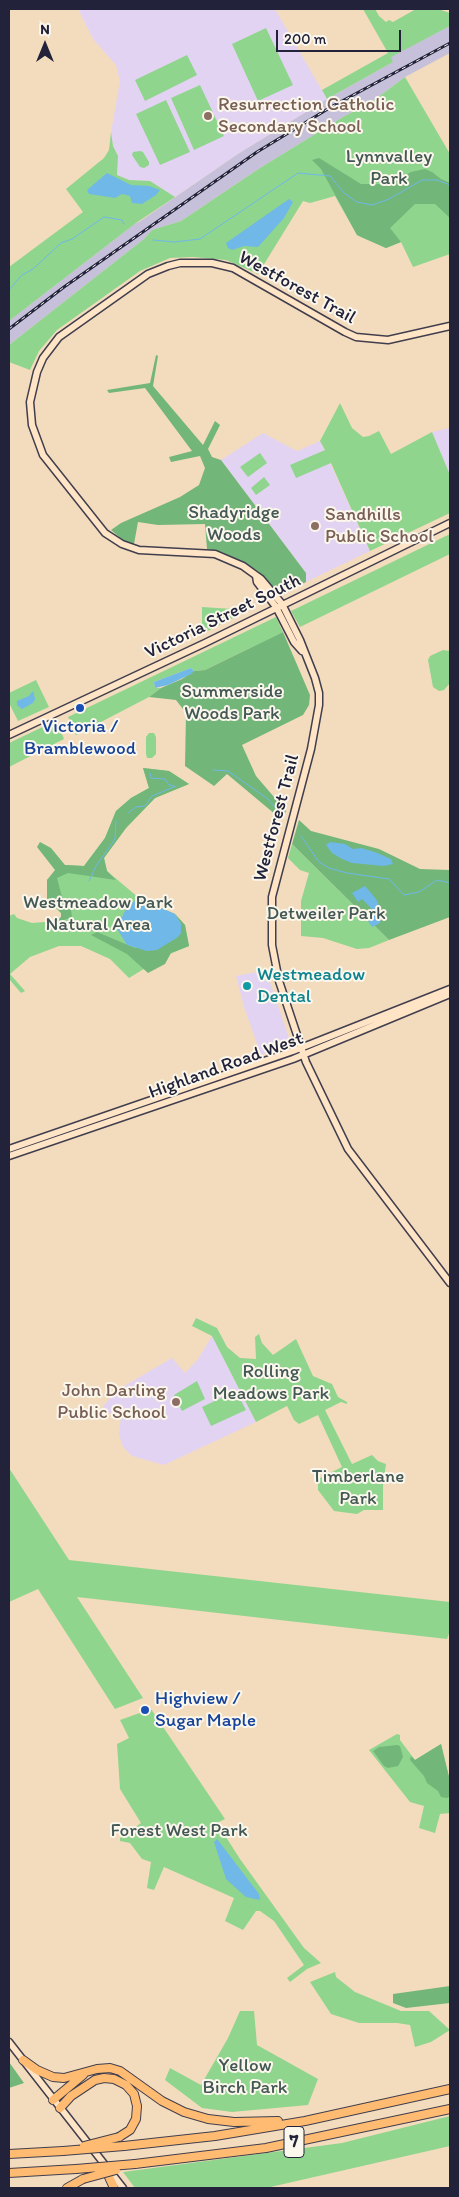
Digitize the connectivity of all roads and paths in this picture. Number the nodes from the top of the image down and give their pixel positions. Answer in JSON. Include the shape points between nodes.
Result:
{"nodes":[{"id":1,"x":450,"y":326,"type":"edge"},
{"id":2,"x":450,"y":523,"type":"edge"},
{"id":3,"x":279,"y":605,"type":"junction"},
{"id":4,"x":9,"y":735,"type":"edge"},
{"id":5,"x":450,"y":989,"type":"edge"},
{"id":6,"x":450,"y":994,"type":"edge"},
{"id":7,"x":303,"y":1052,"type":"junction"},
{"id":8,"x":9,"y":1149,"type":"edge"},
{"id":9,"x":9,"y":1156,"type":"edge"},
{"id":10,"x":450,"y":1283,"type":"edge"},
{"id":11,"x":9,"y":2042,"type":"edge"},
{"id":12,"x":23,"y":2060,"type":"junction"},
{"id":13,"x":87,"y":2072,"type":"junction"},
{"id":14,"x":450,"y":2089,"type":"edge"},
{"id":15,"x":53,"y":2100,"type":"junction"},
{"id":16,"x":60,"y":2108,"type":"junction"},
{"id":17,"x":450,"y":2108,"type":"edge"},
{"id":18,"x":305,"y":2121,"type":"junction"},
{"id":19,"x":63,"y":2151,"type":"junction"},
{"id":20,"x":9,"y":2154,"type":"edge"},
{"id":21,"x":104,"y":2164,"type":"junction"},
{"id":22,"x":135,"y":2164,"type":"junction"},
{"id":23,"x":9,"y":2173,"type":"edge"},
{"id":24,"x":67,"y":2188,"type":"edge"},
{"id":25,"x":114,"y":2188,"type":"edge"},
{"id":26,"x":123,"y":2188,"type":"edge"}],
"edges":[{"from":1,"to":3,"type":"main road","name":"Westforest Trail","via":[[388,340],[356,337],[233,268],[212,263],[180,263],[148,274],[76,324],[50,348],[32,389],[30,414],[34,436],[53,470],[97,525],[114,540],[131,547],[215,554],[236,562],[261,579]]},
{"from":2,"to":3,"type":"main road","name":"Victoria Street South"},
{"from":3,"to":4,"type":"main road","name":"Victoria Street South"},
{"from":3,"to":7,"type":"main road","name":"Westforest Trail","via":[[294,642],[304,654],[315,678],[319,694],[318,716],[272,897],[271,921],[278,981]]},
{"from":5,"to":7,"type":"main road","name":"Highland Road West"},
{"from":6,"to":7,"type":"main road","name":"Highland Road West"},
{"from":7,"to":8,"type":"main road","name":"Highland Road West"},
{"from":7,"to":9,"type":"main road","name":"Highland Road West"},
{"from":7,"to":10,"type":"main road","name":"Westforest Trail","via":[[348,1149]]},
{"from":11,"to":12,"type":"main road"},
{"from":12,"to":13,"type":"highway","via":[[53,2077],[64,2078]]},
{"from":12,"to":15,"type":"main road"},
{"from":13,"to":15,"type":"highway"},
{"from":13,"to":18,"type":"highway","via":[[110,2068],[120,2071],[162,2101],[208,2119]]},
{"from":14,"to":18,"type":"highway","number":"7"},
{"from":15,"to":16,"type":"main road"},
{"from":16,"to":19,"type":"highway","bridge":true,"via":[[94,2080],[104,2078],[126,2085],[134,2094],[137,2106],[136,2119],[130,2130],[119,2137]]},
{"from":16,"to":21,"type":"main road"},
{"from":17,"to":22,"type":"highway","number":"7","via":[[266,2148]]},
{"from":18,"to":19,"type":"highway","number":"7","bridge":true,"via":[[215,2136]]},
{"from":19,"to":20,"type":"highway","number":"7"},
{"from":21,"to":25,"type":"highway"},
{"from":21,"to":26,"type":"main road"},
{"from":22,"to":23,"type":"highway","number":"7","bridge":true},
{"from":22,"to":24,"type":"highway","bridge":true,"via":[[83,2179]]}]}
